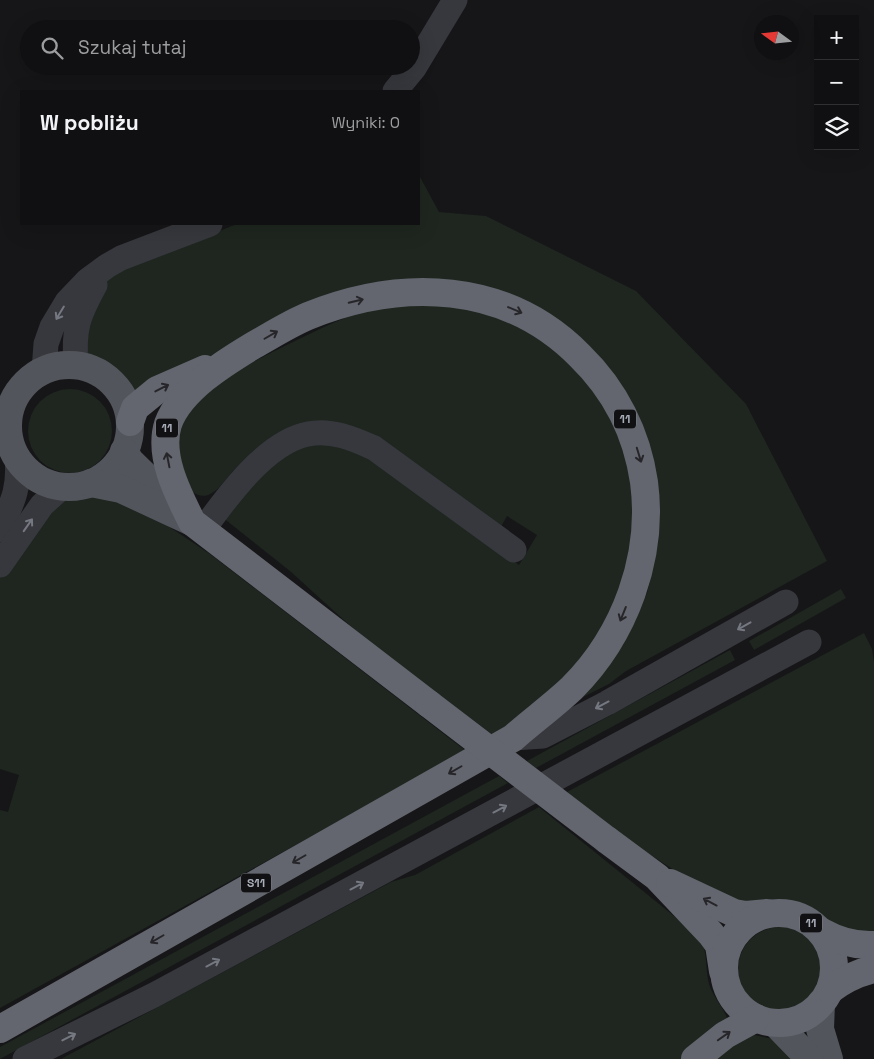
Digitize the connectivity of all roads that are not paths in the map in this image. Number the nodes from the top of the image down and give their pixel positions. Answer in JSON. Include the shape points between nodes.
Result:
{"nodes":[{"id":1,"x":456,"y":0,"type":"edge"},
{"id":2,"x":420,"y":58,"type":"edge"},
{"id":3,"x":408,"y":75,"type":"edge"},
{"id":4,"x":396,"y":90,"type":"edge"},
{"id":5,"x":207,"y":225,"type":"edge"},
{"id":6,"x":107,"y":266,"type":"junction"},
{"id":7,"x":233,"y":357,"type":"junction"},
{"id":8,"x":76,"y":365,"type":"junction"},
{"id":9,"x":44,"y":371,"type":"junction"},
{"id":10,"x":11,"y":388,"type":"edge"},
{"id":11,"x":130,"y":422,"type":"junction"},
{"id":12,"x":9,"y":440,"type":"edge"},
{"id":13,"x":124,"y":451,"type":"junction"},
{"id":14,"x":91,"y":483,"type":"junction"},
{"id":15,"x":62,"y":487,"type":"junction"},
{"id":16,"x":198,"y":526,"type":"junction"},
{"id":17,"x":0,"y":530,"type":"edge"},
{"id":18,"x":514,"y":550,"type":"dead end"},
{"id":19,"x":0,"y":565,"type":"edge"},
{"id":20,"x":786,"y":602,"type":"dead end"},
{"id":21,"x":809,"y":642,"type":"dead end"},
{"id":22,"x":513,"y":738,"type":"junction"},
{"id":23,"x":657,"y":877,"type":"junction"},
{"id":24,"x":774,"y":912,"type":"junction"},
{"id":25,"x":822,"y":932,"type":"junction"},
{"id":26,"x":874,"y":945,"type":"edge"},
{"id":27,"x":874,"y":969,"type":"edge"},
{"id":28,"x":724,"y":972,"type":"junction"},
{"id":29,"x":826,"y":996,"type":"junction"},
{"id":30,"x":765,"y":1020,"type":"junction"},
{"id":31,"x":0,"y":1028,"type":"edge"},
{"id":32,"x":25,"y":1059,"type":"edge"},
{"id":33,"x":696,"y":1059,"type":"edge"},
{"id":34,"x":810,"y":1059,"type":"edge"},
{"id":35,"x":829,"y":1059,"type":"edge"}],
"edges":[{"from":1,"to":2,"type":"street"},
{"from":3,"to":4,"type":"street"},
{"from":5,"to":6,"type":"street"},
{"from":6,"to":8,"type":"street","via":[[82,308],[77,323]]},
{"from":6,"to":9,"type":"street","one_way":true,"via":[[88,280],[61,311],[46,344]]},
{"from":11,"to":7,"type":"highway","number":"11","one_way":true,"via":[[135,408],[157,390]]},
{"from":16,"to":7,"type":"highway","number":"11","one_way":true,"via":[[176,488],[166,446],[168,424],[181,401]]},
{"from":7,"to":22,"type":"highway","number":"11","one_way":true,"via":[[284,328],[346,304],[416,291],[453,293],[504,305],[542,324],[569,344],[612,394],[631,430],[645,491],[647,520],[634,587],[620,622],[601,654],[570,689]]},
{"from":8,"to":9,"type":"main road"},
{"from":8,"to":11,"type":"main road","via":[[107,378],[119,390]]},
{"from":9,"to":10,"type":"main road"},
{"from":10,"to":12,"type":"main road","via":[[13,402]]},
{"from":11,"to":13,"type":"main road"},
{"from":12,"to":15,"type":"main road","via":[[26,469],[36,477]]},
{"from":12,"to":17,"type":"street","via":[[19,474],[17,489]]},
{"from":13,"to":14,"type":"main road","via":[[105,475]]},
{"from":13,"to":16,"type":"main road","via":[[130,461]]},
{"from":14,"to":15,"type":"main road"},
{"from":14,"to":16,"type":"main road","via":[[120,489]]},
{"from":19,"to":15,"type":"street","one_way":true,"via":[[42,505]]},
{"from":16,"to":18,"type":"street","via":[[265,458],[286,443],[308,434],[329,433],[353,438],[374,448]]},
{"from":16,"to":23,"type":"highway","number":"11","bridge":true},
{"from":20,"to":22,"type":"street","number":"S11","one_way":true,"via":[[543,736]]},
{"from":32,"to":21,"type":"street","one_way":true,"via":[[163,990]]},
{"from":22,"to":31,"type":"highway","number":"S11","one_way":true},
{"from":24,"to":23,"type":"highway","number":"11","one_way":true,"via":[[734,913]]},
{"from":23,"to":28,"type":"highway","number":"11","via":[[715,939]]},
{"from":24,"to":25,"type":"highway","number":"11","via":[[791,913],[808,920]]},
{"from":24,"to":28,"type":"highway","number":"11","via":[[742,926],[728,947]]},
{"from":25,"to":26,"type":"highway","number":"11","via":[[847,944]]},
{"from":25,"to":29,"type":"highway","number":"11","via":[[834,960],[834,975]]},
{"from":27,"to":29,"type":"highway","via":[[842,981]]},
{"from":28,"to":30,"type":"highway","number":"11","via":[[734,999],[744,1010]]},
{"from":29,"to":30,"type":"highway","via":[[812,1012],[800,1018],[788,1022]]},
{"from":29,"to":35,"type":"main road","via":[[820,1028]]},
{"from":33,"to":30,"type":"highway","one_way":true,"via":[[725,1035]]},
{"from":30,"to":34,"type":"main road"}]}
